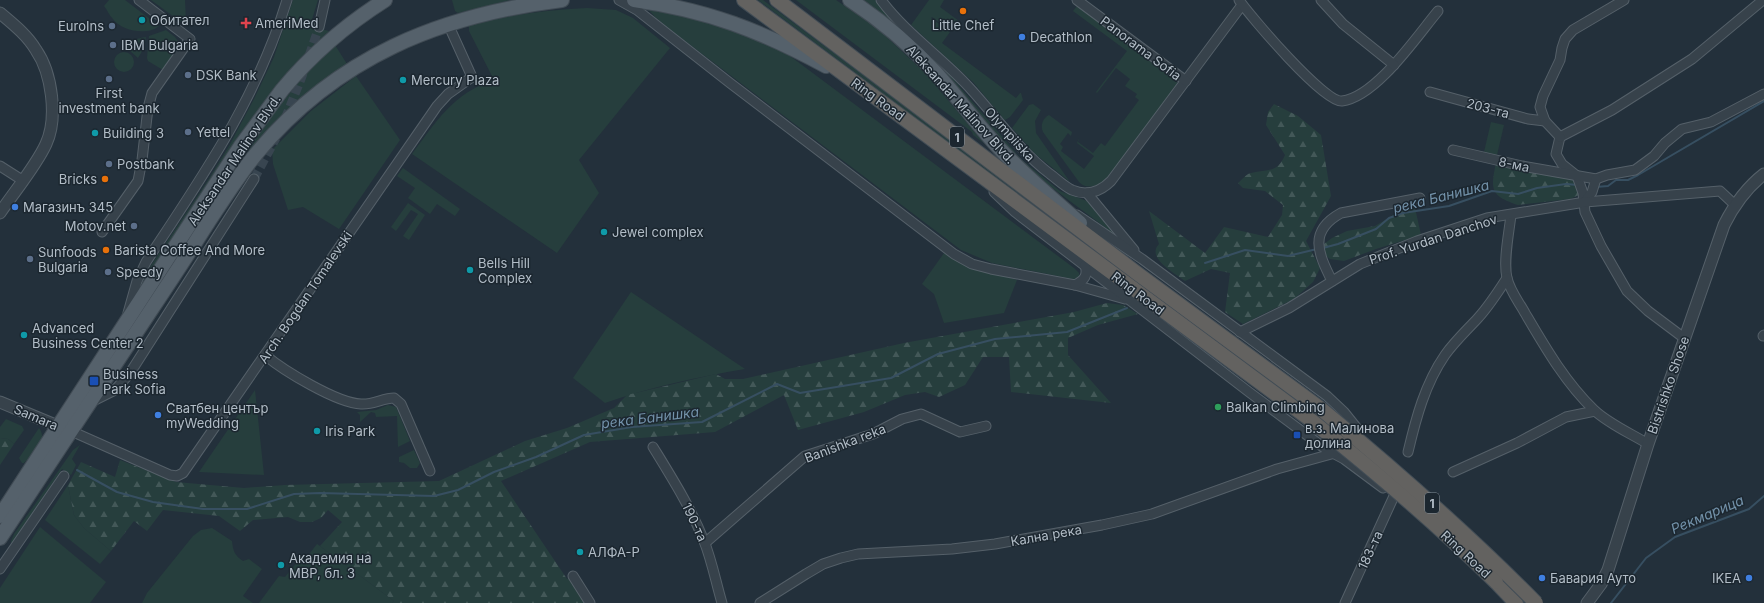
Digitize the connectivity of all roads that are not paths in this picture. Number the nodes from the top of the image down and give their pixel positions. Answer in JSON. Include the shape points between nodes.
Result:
{"nodes":[{"id":1,"x":139,"y":0,"type":"edge"},
{"id":2,"x":287,"y":0,"type":"edge"},
{"id":3,"x":325,"y":0,"type":"edge"},
{"id":4,"x":385,"y":0,"type":"edge"},
{"id":5,"x":562,"y":0,"type":"edge"},
{"id":6,"x":619,"y":0,"type":"edge"},
{"id":7,"x":634,"y":0,"type":"edge"},
{"id":8,"x":744,"y":0,"type":"edge"},
{"id":9,"x":777,"y":0,"type":"edge"},
{"id":10,"x":850,"y":0,"type":"edge"},
{"id":11,"x":881,"y":0,"type":"edge"},
{"id":12,"x":1077,"y":0,"type":"edge"},
{"id":13,"x":1321,"y":0,"type":"edge"},
{"id":14,"x":1624,"y":0,"type":"edge"},
{"id":15,"x":1763,"y":0,"type":"edge"},
{"id":16,"x":1240,"y":3,"type":"edge"},
{"id":17,"x":1438,"y":11,"type":"dead end"},
{"id":18,"x":0,"y":13,"type":"edge"},
{"id":19,"x":448,"y":24,"type":"junction"},
{"id":20,"x":319,"y":27,"type":"tunnel mouth"},
{"id":21,"x":1394,"y":64,"type":"junction"},
{"id":22,"x":1186,"y":81,"type":"junction"},
{"id":23,"x":854,"y":82,"type":"junction"},
{"id":24,"x":1430,"y":92,"type":"dead end"},
{"id":25,"x":1764,"y":94,"type":"edge"},
{"id":26,"x":916,"y":105,"type":"junction"},
{"id":27,"x":1545,"y":121,"type":"junction"},
{"id":28,"x":1560,"y":137,"type":"junction"},
{"id":29,"x":1453,"y":150,"type":"dead end"},
{"id":30,"x":960,"y":160,"type":"junction"},
{"id":31,"x":0,"y":166,"type":"edge"},
{"id":32,"x":1576,"y":176,"type":"junction"},
{"id":33,"x":1763,"y":178,"type":"edge"},
{"id":34,"x":254,"y":179,"type":"tunnel mouth"},
{"id":35,"x":22,"y":180,"type":"junction"},
{"id":36,"x":1596,"y":180,"type":"junction"},
{"id":37,"x":1037,"y":186,"type":"junction"},
{"id":38,"x":1087,"y":193,"type":"junction"},
{"id":39,"x":1050,"y":196,"type":"junction"},
{"id":40,"x":1586,"y":196,"type":"junction"},
{"id":41,"x":1420,"y":198,"type":"dead end"},
{"id":42,"x":1735,"y":205,"type":"junction"},
{"id":43,"x":0,"y":213,"type":"edge"},
{"id":44,"x":1511,"y":215,"type":"junction"},
{"id":45,"x":102,"y":232,"type":"dead end"},
{"id":46,"x":1142,"y":259,"type":"junction"},
{"id":47,"x":1085,"y":265,"type":"junction"},
{"id":48,"x":1138,"y":274,"type":"junction"},
{"id":49,"x":1507,"y":278,"type":"junction"},
{"id":50,"x":1332,"y":281,"type":"junction"},
{"id":51,"x":1075,"y":285,"type":"junction"},
{"id":52,"x":1129,"y":300,"type":"junction"},
{"id":53,"x":124,"y":325,"type":"junction"},
{"id":54,"x":1240,"y":332,"type":"junction"},
{"id":55,"x":1684,"y":338,"type":"junction"},
{"id":56,"x":265,"y":356,"type":"junction"},
{"id":57,"x":0,"y":402,"type":"edge"},
{"id":58,"x":90,"y":403,"type":"junction"},
{"id":59,"x":1595,"y":411,"type":"junction"},
{"id":60,"x":1352,"y":423,"type":"junction"},
{"id":61,"x":986,"y":426,"type":"dead end"},
{"id":62,"x":65,"y":429,"type":"junction"},
{"id":63,"x":1648,"y":444,"type":"junction"},
{"id":64,"x":653,"y":447,"type":"dead end"},
{"id":65,"x":1333,"y":452,"type":"junction"},
{"id":66,"x":1408,"y":452,"type":"dead end"},
{"id":67,"x":430,"y":471,"type":"dead end"},
{"id":68,"x":1453,"y":472,"type":"dead end"},
{"id":69,"x":64,"y":476,"type":"dead end"},
{"id":70,"x":1394,"y":496,"type":"junction"},
{"id":71,"x":0,"y":516,"type":"edge"},
{"id":72,"x":0,"y":538,"type":"edge"},
{"id":73,"x":705,"y":543,"type":"junction"},
{"id":74,"x":0,"y":569,"type":"edge"},
{"id":75,"x":576,"y":580,"type":"dead end"},
{"id":76,"x":590,"y":603,"type":"edge"},
{"id":77,"x":722,"y":603,"type":"edge"},
{"id":78,"x":760,"y":603,"type":"edge"},
{"id":79,"x":1345,"y":603,"type":"edge"},
{"id":80,"x":1510,"y":603,"type":"edge"},
{"id":81,"x":1516,"y":603,"type":"edge"},
{"id":82,"x":1536,"y":603,"type":"edge"},
{"id":83,"x":1545,"y":603,"type":"edge"},
{"id":84,"x":1586,"y":603,"type":"edge"}],
"edges":[{"from":1,"to":45,"type":"street","via":[[190,39],[152,93],[138,181]]},
{"from":2,"to":53,"type":"street","name":"Aleksandar Malinov Blvd.","via":[[269,51],[247,101],[146,262],[137,281]]},
{"from":3,"to":20,"type":"street"},
{"from":4,"to":53,"type":"main road","name":"Aleksandar Malinov Blvd.","via":[[312,58],[283,90],[240,147]]},
{"from":5,"to":19,"type":"main road","name":"Aleksandar Malinov Blvd.","via":[[493,11]]},
{"from":6,"to":51,"type":"street","via":[[637,10],[954,254],[972,264],[991,269]]},
{"from":7,"to":23,"type":"main road","via":[[689,9],[722,18],[756,31]]},
{"from":8,"to":23,"type":"highway","name":"Ring Road","number":"1"},
{"from":9,"to":26,"type":"highway","name":"Ring Road","number":"1"},
{"from":10,"to":37,"type":"main road","name":"Aleksandar Malinov Blvd.","via":[[889,28],[924,60],[1000,149]]},
{"from":11,"to":38,"type":"street","name":"Olympiiska","via":[[966,84],[1027,154],[1065,186]]},
{"from":12,"to":22,"type":"street","name":"Panorama Sofia"},
{"from":13,"to":21,"type":"street","via":[[1343,24]]},
{"from":14,"to":27,"type":"street","via":[[1573,30],[1565,39],[1560,60],[1540,107]]},
{"from":15,"to":28,"type":"street","via":[[1692,59],[1612,110]]},
{"from":16,"to":21,"type":"street","via":[[1303,73],[1333,99],[1340,101],[1371,87]]},
{"from":16,"to":22,"type":"street"},
{"from":17,"to":21,"type":"street"},
{"from":18,"to":35,"type":"street","via":[[19,29],[37,50],[48,76],[53,103],[46,144]]},
{"from":19,"to":56,"type":"street","name":"Arch. Bogdan Tomalevski","via":[[472,77],[448,94],[437,106]]},
{"from":19,"to":58,"type":"main road","name":"Aleksandar Malinov Blvd.","via":[[383,51],[352,70],[311,100],[272,135],[232,186]]},
{"from":22,"to":38,"type":"street","via":[[1111,181],[1098,191]]},
{"from":23,"to":30,"type":"highway","name":"Ring Road","number":"1"},
{"from":24,"to":27,"type":"street","name":"203-та","via":[[1528,119]]},
{"from":25,"to":36,"type":"street","via":[[1711,122],[1682,129],[1635,170],[1607,175]]},
{"from":26,"to":37,"type":"highway"},
{"from":26,"to":48,"type":"highway","name":"Ring Road","number":"1"},
{"from":27,"to":28,"type":"street"},
{"from":28,"to":32,"type":"street","via":[[1556,154],[1562,164]]},
{"from":29,"to":32,"type":"street","name":"8-ма"},
{"from":30,"to":47,"type":"street","via":[[1015,212]]},
{"from":30,"to":81,"type":"highway","name":"Ring Road","number":"1","bridge":true,"via":[[1312,421],[1399,492]]},
{"from":31,"to":35,"type":"street"},
{"from":32,"to":36,"type":"street","name":"8-ма"},
{"from":32,"to":40,"type":"street"},
{"from":33,"to":42,"type":"street","name":"Bistrishko Shose"},
{"from":34,"to":58,"type":"street","name":"Aleksandar Malinov Blvd.","via":[[123,382],[115,390]]},
{"from":35,"to":43,"type":"street"},
{"from":36,"to":40,"type":"street"},
{"from":37,"to":39,"type":"main road","name":"Aleksandar Malinov Blvd."},
{"from":38,"to":46,"type":"street"},
{"from":39,"to":46,"type":"street"},
{"from":39,"to":48,"type":"main road","name":"Aleksandar Malinov Blvd."},
{"from":40,"to":42,"type":"street","name":"Prof. Yurdan Danchov","via":[[1720,191]]},
{"from":40,"to":44,"type":"street","name":"Prof. Yurdan Danchov"},
{"from":40,"to":55,"type":"street","via":[[1585,212],[1627,291],[1648,311]]},
{"from":41,"to":50,"type":"street","via":[[1341,213],[1332,218],[1323,227],[1318,244],[1321,258]]},
{"from":42,"to":55,"type":"street","name":"Bistrishko Shose","via":[[1722,231]]},
{"from":44,"to":49,"type":"street"},
{"from":44,"to":50,"type":"street","name":"Prof. Yurdan Danchov","via":[[1488,218],[1417,241],[1360,264]]},
{"from":46,"to":54,"type":"street"},
{"from":47,"to":51,"type":"street","via":[[1085,278]]},
{"from":47,"to":52,"type":"street"},
{"from":48,"to":82,"type":"highway","name":"Ring Road","number":"1","bridge":true,"via":[[1321,409],[1464,531]]},
{"from":49,"to":59,"type":"street","via":[[1536,332],[1561,370]]},
{"from":49,"to":66,"type":"street","via":[[1489,305],[1445,355],[1433,375],[1417,414]]},
{"from":50,"to":54,"type":"street","name":"Prof. Yurdan Danchov","via":[[1289,308]]},
{"from":51,"to":52,"type":"street"},
{"from":52,"to":65,"type":"street","via":[[1249,392]]},
{"from":53,"to":62,"type":"main road","name":"Aleksandar Malinov Blvd."},
{"from":54,"to":60,"type":"street","via":[[1327,396]]},
{"from":55,"to":63,"type":"street","name":"Bistrishko Shose"},
{"from":56,"to":62,"type":"street","name":"Arch. Bogdan Tomalevski","via":[[187,468],[178,476],[170,475]]},
{"from":56,"to":67,"type":"street","via":[[321,390],[350,402],[362,404],[394,398],[401,404]]},
{"from":57,"to":62,"type":"street","name":"Samara"},
{"from":58,"to":62,"type":"main road","name":"Aleksandar Malinov Blvd."},
{"from":59,"to":63,"type":"street"},
{"from":59,"to":68,"type":"street","via":[[1566,418]]},
{"from":60,"to":65,"type":"street","name":"Кална река","via":[[1356,436],[1353,446],[1342,453]]},
{"from":60,"to":83,"type":"street"},
{"from":61,"to":73,"type":"street","name":"Banishka reka","via":[[960,432],[921,414],[902,419],[873,434],[805,456]]},
{"from":62,"to":71,"type":"main road","name":"Aleksandar Malinov Blvd."},
{"from":62,"to":72,"type":"main road","name":"Aleksandar Malinov Blvd."},
{"from":63,"to":84,"type":"street","name":"Bistrishko Shose","via":[[1608,570]]},
{"from":64,"to":73,"type":"street","name":"190-та","via":[[688,504]]},
{"from":65,"to":70,"type":"street"},
{"from":65,"to":78,"type":"street","name":"Кална река","via":[[1277,469],[1152,514],[995,544],[858,554],[841,558],[812,570]]},
{"from":69,"to":74,"type":"street"},
{"from":70,"to":79,"type":"street","name":"183-та"},
{"from":70,"to":80,"type":"street"},
{"from":73,"to":77,"type":"street","name":"190-та"},
{"from":75,"to":76,"type":"street"}]}
